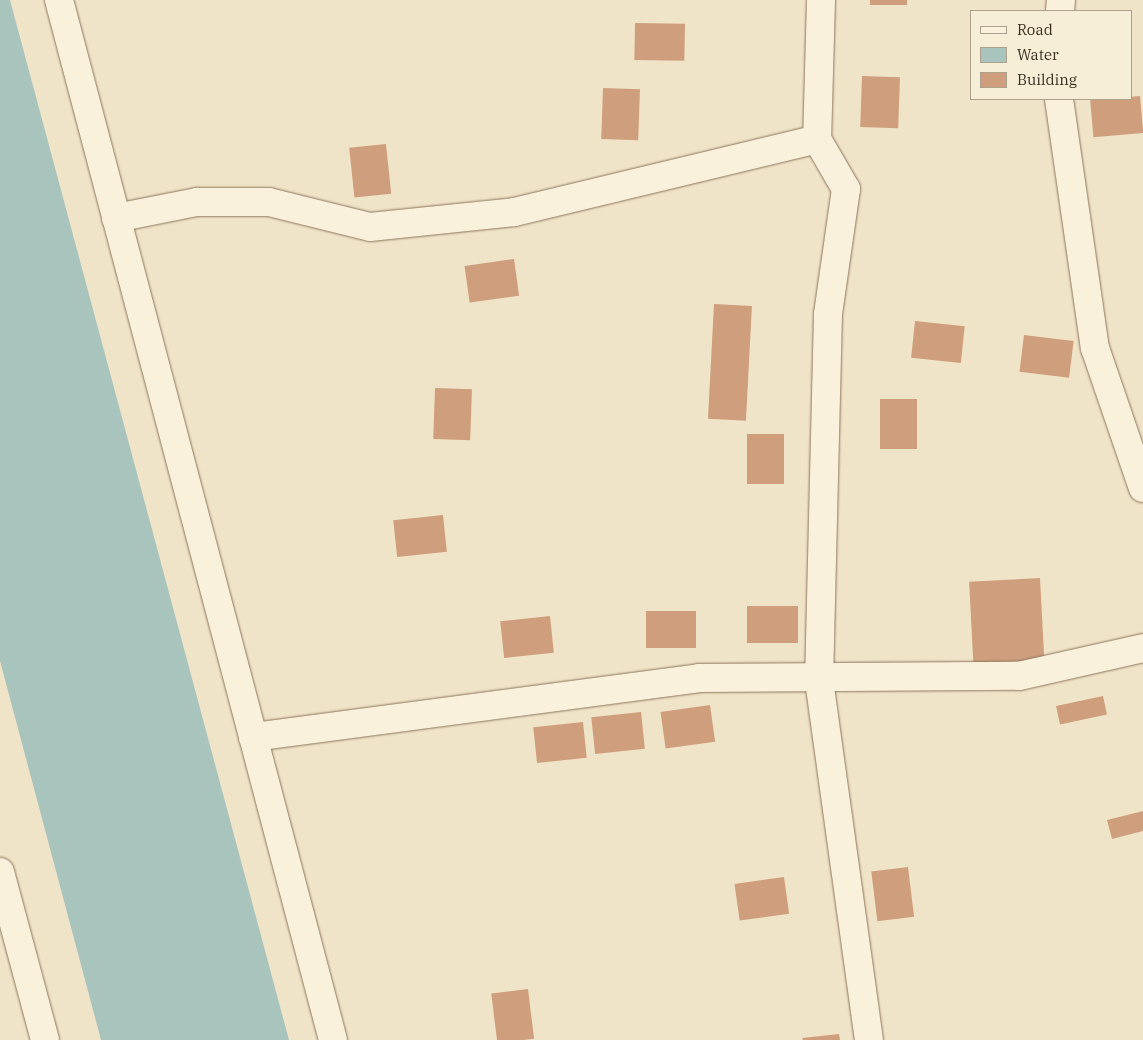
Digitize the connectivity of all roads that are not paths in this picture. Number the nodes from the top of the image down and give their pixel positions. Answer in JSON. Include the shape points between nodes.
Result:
{"nodes":[{"id":1,"x":59,"y":0,"type":"edge"},
{"id":2,"x":821,"y":0,"type":"edge"},
{"id":3,"x":1059,"y":100,"type":"edge"},
{"id":4,"x":817,"y":139,"type":"junction"},
{"id":5,"x":116,"y":218,"type":"junction"},
{"id":6,"x":1143,"y":488,"type":"edge"},
{"id":7,"x":1143,"y":648,"type":"edge"},
{"id":8,"x":819,"y":680,"type":"junction"},
{"id":9,"x":253,"y":737,"type":"junction"},
{"id":10,"x":0,"y":872,"type":"edge"},
{"id":11,"x":46,"y":1040,"type":"edge"},
{"id":12,"x":333,"y":1040,"type":"edge"},
{"id":13,"x":869,"y":1040,"type":"edge"}],
"edges":[{"from":1,"to":5,"type":"street"},
{"from":2,"to":4,"type":"street"},
{"from":3,"to":6,"type":"street","via":[[1095,348]]},
{"from":4,"to":5,"type":"street","via":[[514,212],[370,227],[269,202],[197,202]]},
{"from":4,"to":8,"type":"street","via":[[846,189],[828,314]]},
{"from":5,"to":9,"type":"street"},
{"from":7,"to":8,"type":"street","via":[[1019,676]]},
{"from":8,"to":9,"type":"street","via":[[698,678]]},
{"from":8,"to":13,"type":"street"},
{"from":9,"to":12,"type":"street"},
{"from":10,"to":11,"type":"street"}]}
